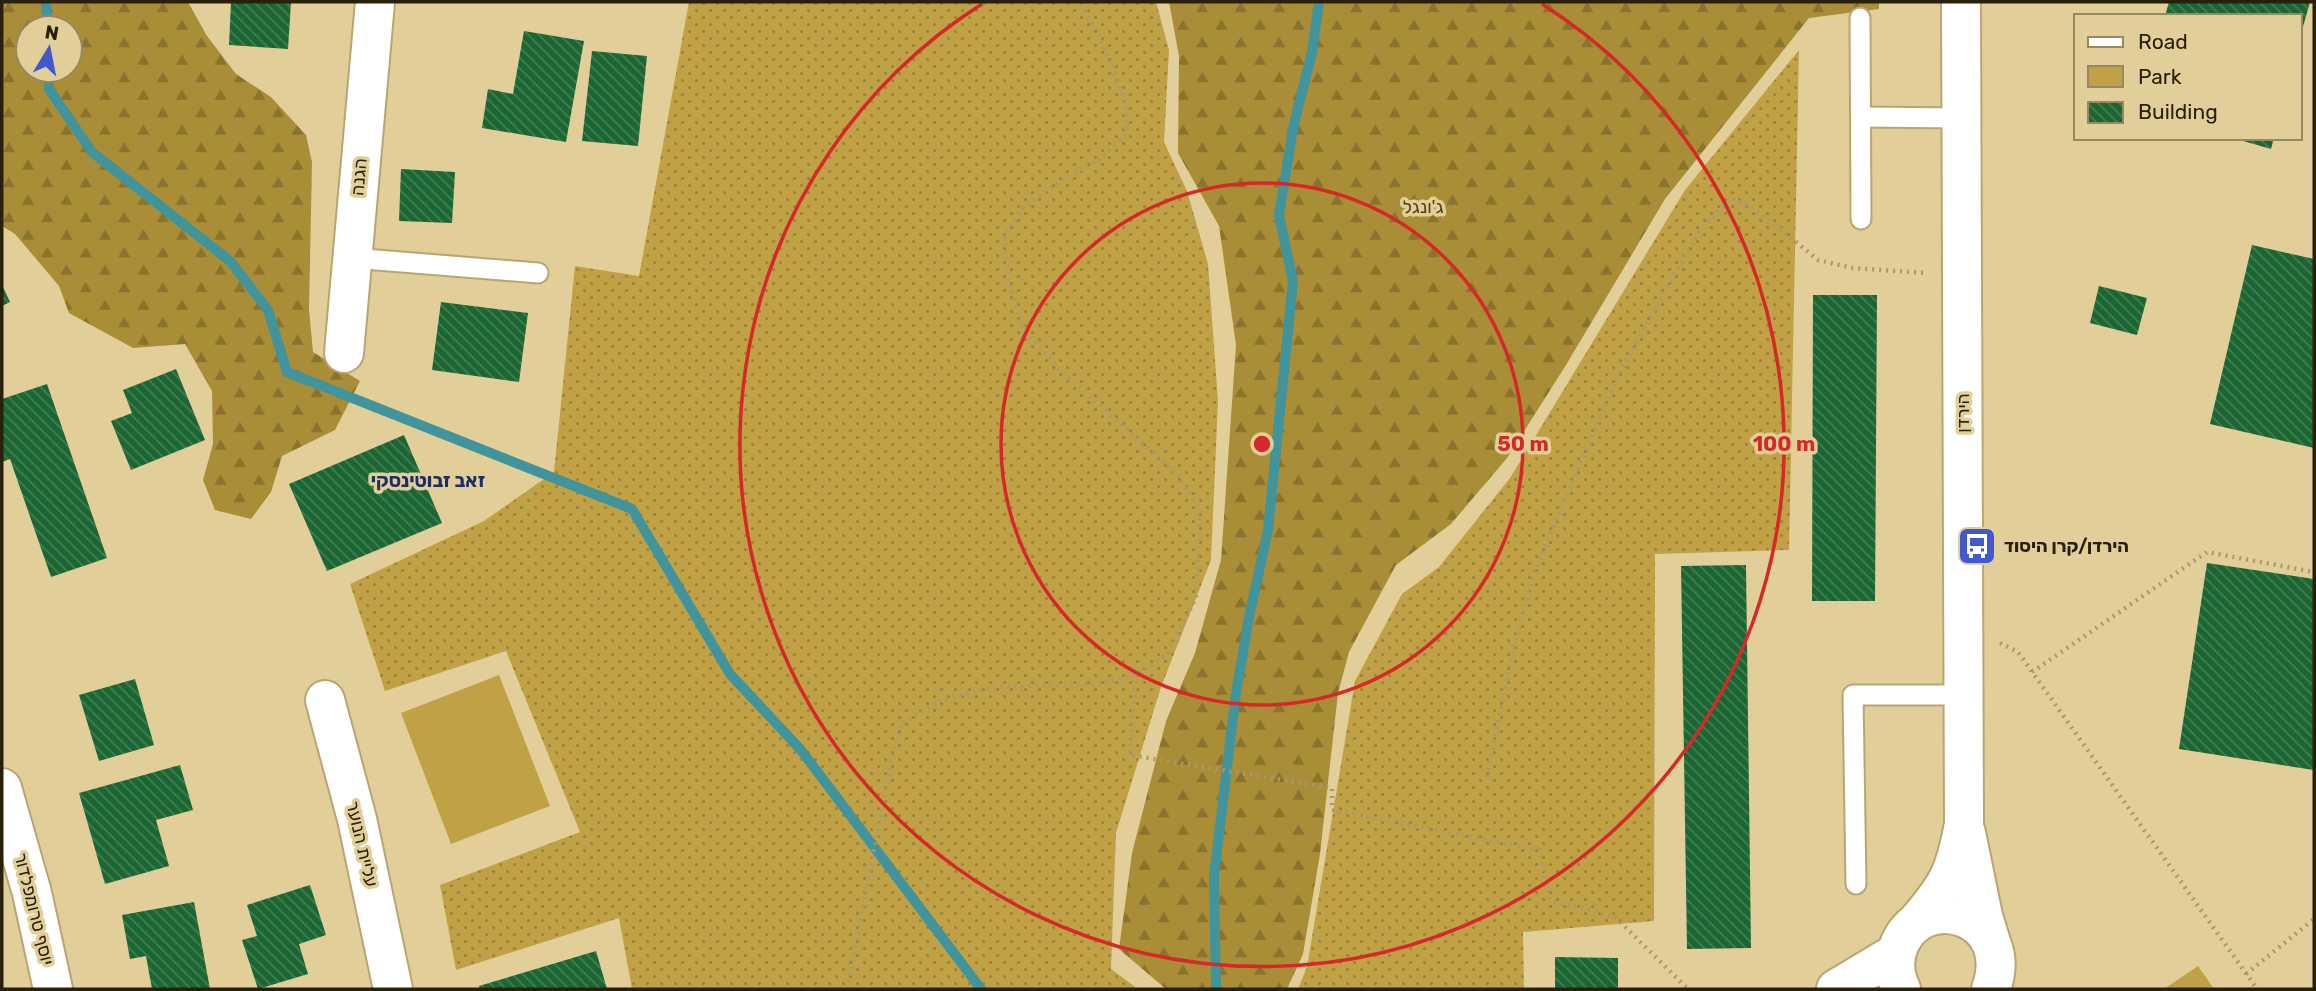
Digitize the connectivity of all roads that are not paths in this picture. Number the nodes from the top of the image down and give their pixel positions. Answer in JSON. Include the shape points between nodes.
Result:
{"nodes":[{"id":1,"x":375,"y":2,"type":"edge"},
{"id":2,"x":1961,"y":2,"type":"edge"},
{"id":3,"x":1860,"y":18,"type":"dead end"},
{"id":4,"x":1861,"y":117,"type":"junction"},
{"id":5,"x":1962,"y":118,"type":"junction"},
{"id":6,"x":1861,"y":219,"type":"dead end"},
{"id":7,"x":352,"y":258,"type":"junction"},
{"id":8,"x":538,"y":274,"type":"dead end"},
{"id":9,"x":344,"y":353,"type":"dead end"},
{"id":10,"x":1964,"y":695,"type":"junction"},
{"id":11,"x":326,"y":700,"type":"dead end"},
{"id":12,"x":2,"y":788,"type":"edge"},
{"id":13,"x":1964,"y":824,"type":"junction"},
{"id":14,"x":1856,"y":884,"type":"dead end"},
{"id":15,"x":1990,"y":939,"type":"junction"},
{"id":16,"x":1904,"y":955,"type":"edge"},
{"id":17,"x":53,"y":989,"type":"edge"},
{"id":18,"x":393,"y":989,"type":"edge"},
{"id":19,"x":1836,"y":989,"type":"edge"},
{"id":20,"x":1991,"y":989,"type":"edge"}],
"edges":[{"from":1,"to":7,"type":"street","name":"הגנה"},
{"from":2,"to":5,"type":"street","name":"הירדן"},
{"from":3,"to":4,"type":"lane"},
{"from":4,"to":5,"type":"lane"},
{"from":4,"to":6,"type":"lane"},
{"from":5,"to":10,"type":"street","name":"הירדן"},
{"from":7,"to":8,"type":"lane"},
{"from":7,"to":9,"type":"street","name":"הגנה"},
{"from":10,"to":13,"type":"street","name":"הירדן"},
{"from":10,"to":14,"type":"lane","via":[[1853,695]]},
{"from":11,"to":18,"type":"street","name":"עליית הנוער"},
{"from":12,"to":17,"type":"street","name":"יוסף טרומפלדור"},
{"from":13,"to":15,"type":"street","name":"הירדן"},
{"from":13,"to":16,"type":"street","name":"הירדן","via":[[1950,878]]},
{"from":15,"to":16,"type":"street","via":[[1964,917],[1932,916]]},
{"from":15,"to":20,"type":"street","name":"הירדן","via":[[1997,956]]},
{"from":16,"to":19,"type":"street"}]}
